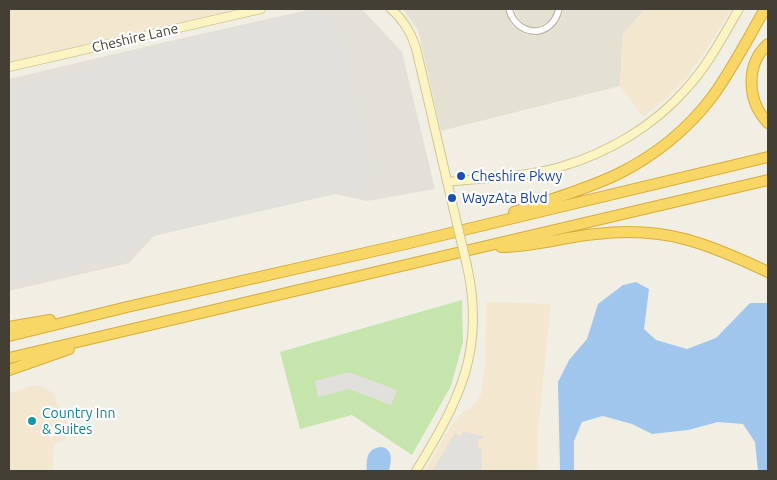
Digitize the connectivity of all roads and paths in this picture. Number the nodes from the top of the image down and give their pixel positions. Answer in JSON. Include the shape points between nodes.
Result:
{"nodes":[{"id":1,"x":260,"y":9,"type":"edge"},
{"id":2,"x":391,"y":9,"type":"edge"},
{"id":3,"x":559,"y":9,"type":"edge"},
{"id":4,"x":739,"y":9,"type":"edge"},
{"id":5,"x":766,"y":9,"type":"edge"},
{"id":6,"x":510,"y":12,"type":"edge"},
{"id":7,"x":768,"y":44,"type":"edge"},
{"id":8,"x":9,"y":67,"type":"edge"},
{"id":9,"x":768,"y":123,"type":"edge"},
{"id":10,"x":768,"y":157,"type":"edge"},
{"id":11,"x":768,"y":180,"type":"edge"},
{"id":12,"x":447,"y":182,"type":"junction"},
{"id":13,"x":470,"y":227,"type":"junction"},
{"id":14,"x":483,"y":247,"type":"junction"},
{"id":15,"x":768,"y":272,"type":"edge"},
{"id":16,"x":127,"y":307,"type":"junction"},
{"id":17,"x":9,"y":327,"type":"edge"},
{"id":18,"x":136,"y":329,"type":"junction"},
{"id":19,"x":9,"y":336,"type":"edge"},
{"id":20,"x":9,"y":358,"type":"edge"},
{"id":21,"x":9,"y":370,"type":"edge"},
{"id":22,"x":416,"y":471,"type":"edge"}],
"edges":[{"from":1,"to":8,"type":"street","name":"Cheshire Lane"},
{"from":2,"to":12,"type":"street","via":[[404,23],[416,48]]},
{"from":3,"to":6,"type":"street","via":[[554,23],[539,31],[524,29]]},
{"from":4,"to":12,"type":"street","via":[[705,66],[687,88],[653,120],[622,141],[559,167]]},
{"from":5,"to":13,"type":"highway","via":[[710,98],[688,123],[653,153],[604,180]]},
{"from":7,"to":9,"type":"highway","via":[[756,61],[752,84],[756,106]]},
{"from":10,"to":13,"type":"highway"},
{"from":11,"to":14,"type":"highway"},
{"from":12,"to":22,"type":"street","bridge":true,"via":[[474,307],[472,348],[462,385],[442,429]]},
{"from":13,"to":16,"type":"highway"},
{"from":14,"to":15,"type":"highway","via":[[516,247],[595,234],[653,232],[702,244]]},
{"from":14,"to":18,"type":"highway"},
{"from":16,"to":17,"type":"highway"},
{"from":16,"to":19,"type":"highway"},
{"from":18,"to":20,"type":"highway"},
{"from":18,"to":21,"type":"highway"}]}
